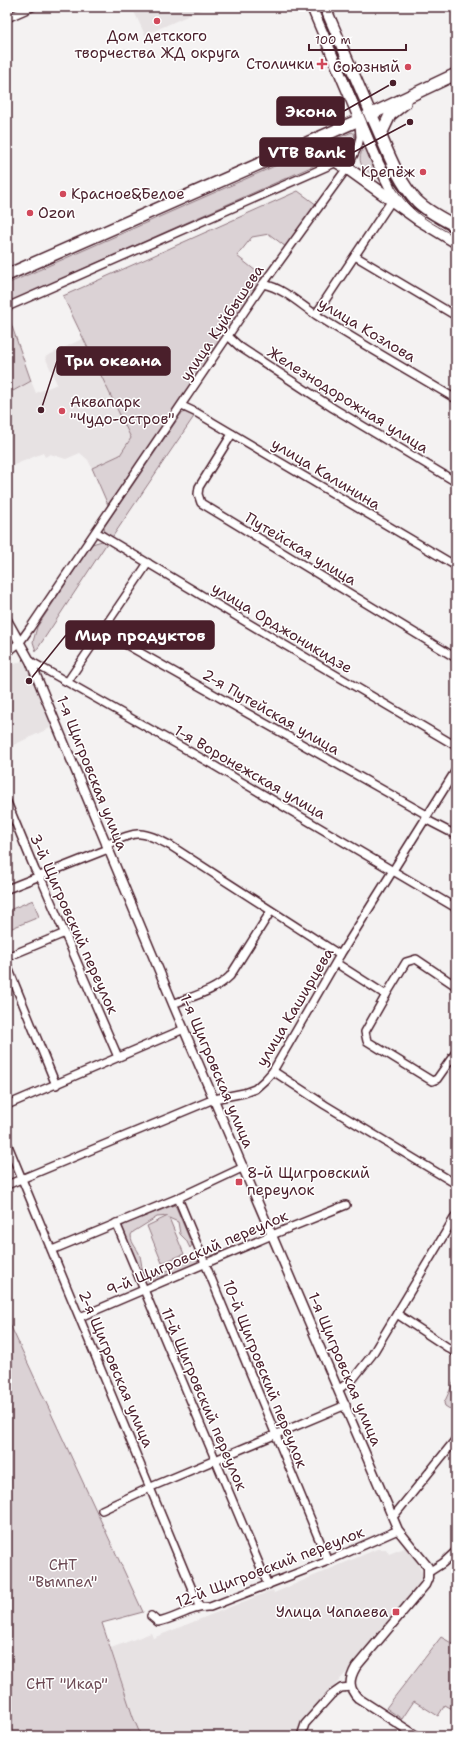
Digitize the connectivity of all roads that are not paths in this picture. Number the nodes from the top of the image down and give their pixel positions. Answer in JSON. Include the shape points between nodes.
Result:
{"nodes":[{"id":1,"x":32,"y":7,"type":"edge"},
{"id":2,"x":312,"y":7,"type":"edge"},
{"id":3,"x":325,"y":7,"type":"edge"},
{"id":4,"x":7,"y":18,"type":"edge"},
{"id":5,"x":456,"y":74,"type":"edge"},
{"id":6,"x":430,"y":86,"type":"junction"},
{"id":7,"x":371,"y":114,"type":"junction"},
{"id":8,"x":359,"y":120,"type":"junction"},
{"id":9,"x":381,"y":134,"type":"junction"},
{"id":10,"x":296,"y":147,"type":"junction"},
{"id":11,"x":337,"y":162,"type":"junction"},
{"id":12,"x":347,"y":168,"type":"junction"},
{"id":13,"x":392,"y":200,"type":"junction"},
{"id":14,"x":410,"y":214,"type":"junction"},
{"id":15,"x":456,"y":226,"type":"edge"},
{"id":16,"x":456,"y":242,"type":"edge"},
{"id":17,"x":355,"y":256,"type":"junction"},
{"id":18,"x":7,"y":275,"type":"edge"},
{"id":19,"x":263,"y":284,"type":"junction"},
{"id":20,"x":7,"y":307,"type":"edge"},
{"id":21,"x":316,"y":314,"type":"junction"},
{"id":22,"x":456,"y":316,"type":"edge"},
{"id":23,"x":228,"y":336,"type":"junction"},
{"id":24,"x":456,"y":399,"type":"edge"},
{"id":25,"x":182,"y":406,"type":"junction"},
{"id":26,"x":232,"y":434,"type":"junction"},
{"id":27,"x":456,"y":482,"type":"edge"},
{"id":28,"x":96,"y":532,"type":"junction"},
{"id":29,"x":148,"y":563,"type":"junction"},
{"id":30,"x":456,"y":566,"type":"edge"},
{"id":31,"x":7,"y":620,"type":"edge"},
{"id":32,"x":102,"y":631,"type":"junction"},
{"id":33,"x":20,"y":642,"type":"junction"},
{"id":34,"x":7,"y":653,"type":"edge"},
{"id":35,"x":456,"y":658,"type":"edge"},
{"id":36,"x":30,"y":661,"type":"junction"},
{"id":37,"x":68,"y":681,"type":"junction"},
{"id":38,"x":456,"y":746,"type":"edge"},
{"id":39,"x":456,"y":770,"type":"edge"},
{"id":40,"x":7,"y":802,"type":"edge"},
{"id":41,"x":426,"y":817,"type":"junction"},
{"id":42,"x":456,"y":835,"type":"edge"},
{"id":43,"x":107,"y":847,"type":"junction"},
{"id":44,"x":392,"y":871,"type":"junction"},
{"id":45,"x":39,"y":877,"type":"junction"},
{"id":46,"x":7,"y":889,"type":"edge"},
{"id":47,"x":456,"y":908,"type":"edge"},
{"id":48,"x":271,"y":911,"type":"junction"},
{"id":49,"x":65,"y":933,"type":"junction"},
{"id":50,"x":340,"y":955,"type":"junction"},
{"id":51,"x":7,"y":957,"type":"edge"},
{"id":52,"x":336,"y":963,"type":"junction"},
{"id":53,"x":7,"y":965,"type":"edge"},
{"id":54,"x":456,"y":986,"type":"edge"},
{"id":55,"x":386,"y":995,"type":"junction"},
{"id":56,"x":173,"y":1004,"type":"junction"},
{"id":57,"x":184,"y":1029,"type":"junction"},
{"id":58,"x":456,"y":1052,"type":"edge"},
{"id":59,"x":118,"y":1057,"type":"junction"},
{"id":60,"x":273,"y":1071,"type":"junction"},
{"id":61,"x":56,"y":1084,"type":"junction"},
{"id":62,"x":214,"y":1099,"type":"junction"},
{"id":63,"x":7,"y":1105,"type":"edge"},
{"id":64,"x":7,"y":1143,"type":"edge"},
{"id":65,"x":244,"y":1167,"type":"junction"},
{"id":66,"x":22,"y":1179,"type":"junction"},
{"id":67,"x":456,"y":1184,"type":"edge"},
{"id":68,"x":7,"y":1185,"type":"edge"},
{"id":69,"x":178,"y":1198,"type":"junction"},
{"id":70,"x":346,"y":1205,"type":"dead end"},
{"id":71,"x":456,"y":1215,"type":"edge"},
{"id":72,"x":116,"y":1223,"type":"junction"},
{"id":73,"x":272,"y":1235,"type":"junction"},
{"id":74,"x":52,"y":1250,"type":"junction"},
{"id":75,"x":206,"y":1264,"type":"junction"},
{"id":76,"x":144,"y":1290,"type":"junction"},
{"id":77,"x":397,"y":1314,"type":"junction"},
{"id":78,"x":80,"y":1316,"type":"junction"},
{"id":79,"x":456,"y":1353,"type":"edge"},
{"id":80,"x":339,"y":1389,"type":"junction"},
{"id":81,"x":346,"y":1405,"type":"junction"},
{"id":82,"x":276,"y":1434,"type":"junction"},
{"id":83,"x":456,"y":1439,"type":"edge"},
{"id":84,"x":215,"y":1460,"type":"junction"},
{"id":85,"x":151,"y":1487,"type":"junction"},
{"id":86,"x":102,"y":1510,"type":"dead end"},
{"id":87,"x":393,"y":1517,"type":"junction"},
{"id":88,"x":398,"y":1530,"type":"junction"},
{"id":89,"x":456,"y":1551,"type":"edge"},
{"id":90,"x":328,"y":1561,"type":"junction"},
{"id":91,"x":429,"y":1572,"type":"junction"},
{"id":92,"x":268,"y":1584,"type":"junction"},
{"id":93,"x":199,"y":1606,"type":"junction"},
{"id":94,"x":151,"y":1616,"type":"dead end"},
{"id":95,"x":351,"y":1687,"type":"junction"},
{"id":96,"x":301,"y":1736,"type":"edge"},
{"id":97,"x":418,"y":1736,"type":"edge"}],
"edges":[{"from":1,"to":4,"type":"street"},
{"from":2,"to":8,"type":"main road"},
{"from":3,"to":7,"type":"main road"},
{"from":5,"to":6,"type":"main road"},
{"from":6,"to":7,"type":"main road"},
{"from":6,"to":9,"type":"main road","via":[[390,115]]},
{"from":7,"to":8,"type":"main road"},
{"from":7,"to":9,"type":"main road"},
{"from":8,"to":10,"type":"main road"},
{"from":8,"to":12,"type":"street","name":"улица Куйбышева","via":[[358,146]]},
{"from":8,"to":14,"type":"main road","via":[[390,187]]},
{"from":9,"to":15,"type":"main road","via":[[411,194],[430,212]]},
{"from":10,"to":11,"type":"main road","via":[[311,148]]},
{"from":10,"to":18,"type":"main road"},
{"from":11,"to":12,"type":"main road"},
{"from":11,"to":20,"type":"street"},
{"from":12,"to":13,"type":"main road"},
{"from":12,"to":19,"type":"street","name":"улица Куйбышева"},
{"from":13,"to":14,"type":"main road"},
{"from":13,"to":17,"type":"street"},
{"from":14,"to":16,"type":"main road"},
{"from":17,"to":21,"type":"street"},
{"from":17,"to":22,"type":"street"},
{"from":19,"to":21,"type":"street","name":"улица Козлова","via":[[271,285]]},
{"from":19,"to":23,"type":"street","name":"улица Куйбышева"},
{"from":21,"to":24,"type":"street","name":"улица Козлова"},
{"from":23,"to":25,"type":"street","name":"улица Куйбышева"},
{"from":23,"to":27,"type":"street","name":"Железнодорожная улица","via":[[240,347],[333,408]]},
{"from":25,"to":26,"type":"street","name":"улица Калинина"},
{"from":25,"to":28,"type":"street","name":"улица Куйбышева"},
{"from":26,"to":30,"type":"street","name":"улица Калинина"},
{"from":26,"to":35,"type":"street","name":"Путейская улица","via":[[199,488],[201,503]]},
{"from":28,"to":29,"type":"street","name":"улица Орджоникидзе"},
{"from":28,"to":33,"type":"street","name":"улица Куйбышева"},
{"from":29,"to":32,"type":"street"},
{"from":29,"to":38,"type":"street","name":"улица Орджоникидзе"},
{"from":31,"to":33,"type":"street","name":"1-я Щигровская улица"},
{"from":32,"to":37,"type":"street"},
{"from":32,"to":41,"type":"street","name":"2-я Путейская улица"},
{"from":33,"to":34,"type":"street","name":"улица Куйбышева"},
{"from":33,"to":36,"type":"street","name":"1-я Щигровская улица"},
{"from":36,"to":37,"type":"street","name":"1-я Воронежская улица"},
{"from":36,"to":43,"type":"street","name":"1-я Щигровская улица"},
{"from":37,"to":44,"type":"street","name":"1-я Воронежская улица"},
{"from":39,"to":41,"type":"street","name":"улица Каширцева"},
{"from":40,"to":45,"type":"street","name":"3-й Щигровский переулок"},
{"from":41,"to":42,"type":"street","name":"2-я Путейская улица"},
{"from":41,"to":44,"type":"street","name":"улица Каширцева"},
{"from":43,"to":45,"type":"street"},
{"from":43,"to":48,"type":"street","via":[[140,833],[152,836]]},
{"from":43,"to":56,"type":"street","name":"1-я Щигровская улица"},
{"from":44,"to":47,"type":"street","name":"1-я Воронежская улица"},
{"from":44,"to":50,"type":"street","name":"улица Каширцева"},
{"from":45,"to":46,"type":"street"},
{"from":45,"to":49,"type":"street","name":"3-й Щигровский переулок"},
{"from":48,"to":50,"type":"street"},
{"from":48,"to":56,"type":"street","via":[[223,983]]},
{"from":49,"to":51,"type":"street"},
{"from":49,"to":59,"type":"street","name":"3-й Щигровский переулок"},
{"from":50,"to":52,"type":"street","name":"улица Каширцева"},
{"from":52,"to":55,"type":"street"},
{"from":52,"to":60,"type":"street","name":"улица Каширцева"},
{"from":53,"to":61,"type":"street"},
{"from":54,"to":55,"type":"street","via":[[416,959],[406,962]]},
{"from":55,"to":58,"type":"street","via":[[365,1032],[367,1041],[432,1081],[437,1079]]},
{"from":56,"to":57,"type":"street","name":"1-я Щигровская улица"},
{"from":57,"to":59,"type":"street"},
{"from":57,"to":62,"type":"street","name":"1-я Щигровская улица"},
{"from":59,"to":61,"type":"street"},
{"from":60,"to":62,"type":"street","name":"улица Каширцева","via":[[255,1089]]},
{"from":60,"to":67,"type":"street"},
{"from":61,"to":63,"type":"street"},
{"from":62,"to":65,"type":"street","name":"1-я Щигровская улица"},
{"from":62,"to":66,"type":"street","name":"улица Каширцева"},
{"from":64,"to":66,"type":"street","name":"2-я Щигровская улица"},
{"from":65,"to":69,"type":"street"},
{"from":65,"to":73,"type":"street","name":"1-я Щигровская улица"},
{"from":66,"to":68,"type":"street","name":"улица Каширцева"},
{"from":66,"to":74,"type":"street","name":"2-я Щигровская улица"},
{"from":69,"to":72,"type":"street"},
{"from":69,"to":75,"type":"street","name":"10-й Щигровский переулок"},
{"from":70,"to":73,"type":"street","name":"9-й Щигровский переулок"},
{"from":71,"to":77,"type":"street"},
{"from":72,"to":74,"type":"street"},
{"from":72,"to":76,"type":"street","name":"11-й Щигровский переулок"},
{"from":73,"to":75,"type":"street","name":"9-й Щигровский переулок"},
{"from":73,"to":80,"type":"street","name":"1-я Щигровская улица"},
{"from":74,"to":78,"type":"street","name":"2-я Щигровская улица"},
{"from":75,"to":76,"type":"street","name":"9-й Щигровский переулок"},
{"from":75,"to":82,"type":"street","name":"10-й Щигровский переулок"},
{"from":76,"to":78,"type":"street","name":"9-й Щигровский переулок"},
{"from":76,"to":84,"type":"street","name":"11-й Щигровский переулок"},
{"from":77,"to":79,"type":"street"},
{"from":77,"to":80,"type":"street","via":[[361,1370]]},
{"from":78,"to":85,"type":"street","name":"2-я Щигровская улица"},
{"from":80,"to":81,"type":"street","name":"1-я Щигровская улица"},
{"from":81,"to":82,"type":"street"},
{"from":81,"to":87,"type":"street","name":"1-я Щигровская улица"},
{"from":82,"to":84,"type":"street"},
{"from":82,"to":90,"type":"street","name":"10-й Щигровский переулок"},
{"from":83,"to":87,"type":"street"},
{"from":84,"to":85,"type":"street"},
{"from":84,"to":92,"type":"street","name":"11-й Щигровский переулок"},
{"from":85,"to":86,"type":"street"},
{"from":85,"to":93,"type":"street","name":"2-я Щигровская улица"},
{"from":87,"to":88,"type":"street","name":"1-я Щигровская улица"},
{"from":88,"to":90,"type":"street","name":"12-й Щигровский переулок"},
{"from":88,"to":91,"type":"street","name":"1-я Щигровская улица","via":[[423,1560]]},
{"from":89,"to":91,"type":"street"},
{"from":90,"to":92,"type":"street","name":"12-й Щигровский переулок"},
{"from":91,"to":95,"type":"street","via":[[425,1585],[356,1668],[351,1678]]},
{"from":92,"to":93,"type":"street","name":"12-й Щигровский переулок","via":[[210,1607]]},
{"from":93,"to":94,"type":"street","name":"12-й Щигровский переулок","via":[[158,1622]]},
{"from":95,"to":96,"type":"street","via":[[341,1688],[331,1696],[305,1724]]},
{"from":95,"to":97,"type":"street","via":[[358,1698]]}]}
